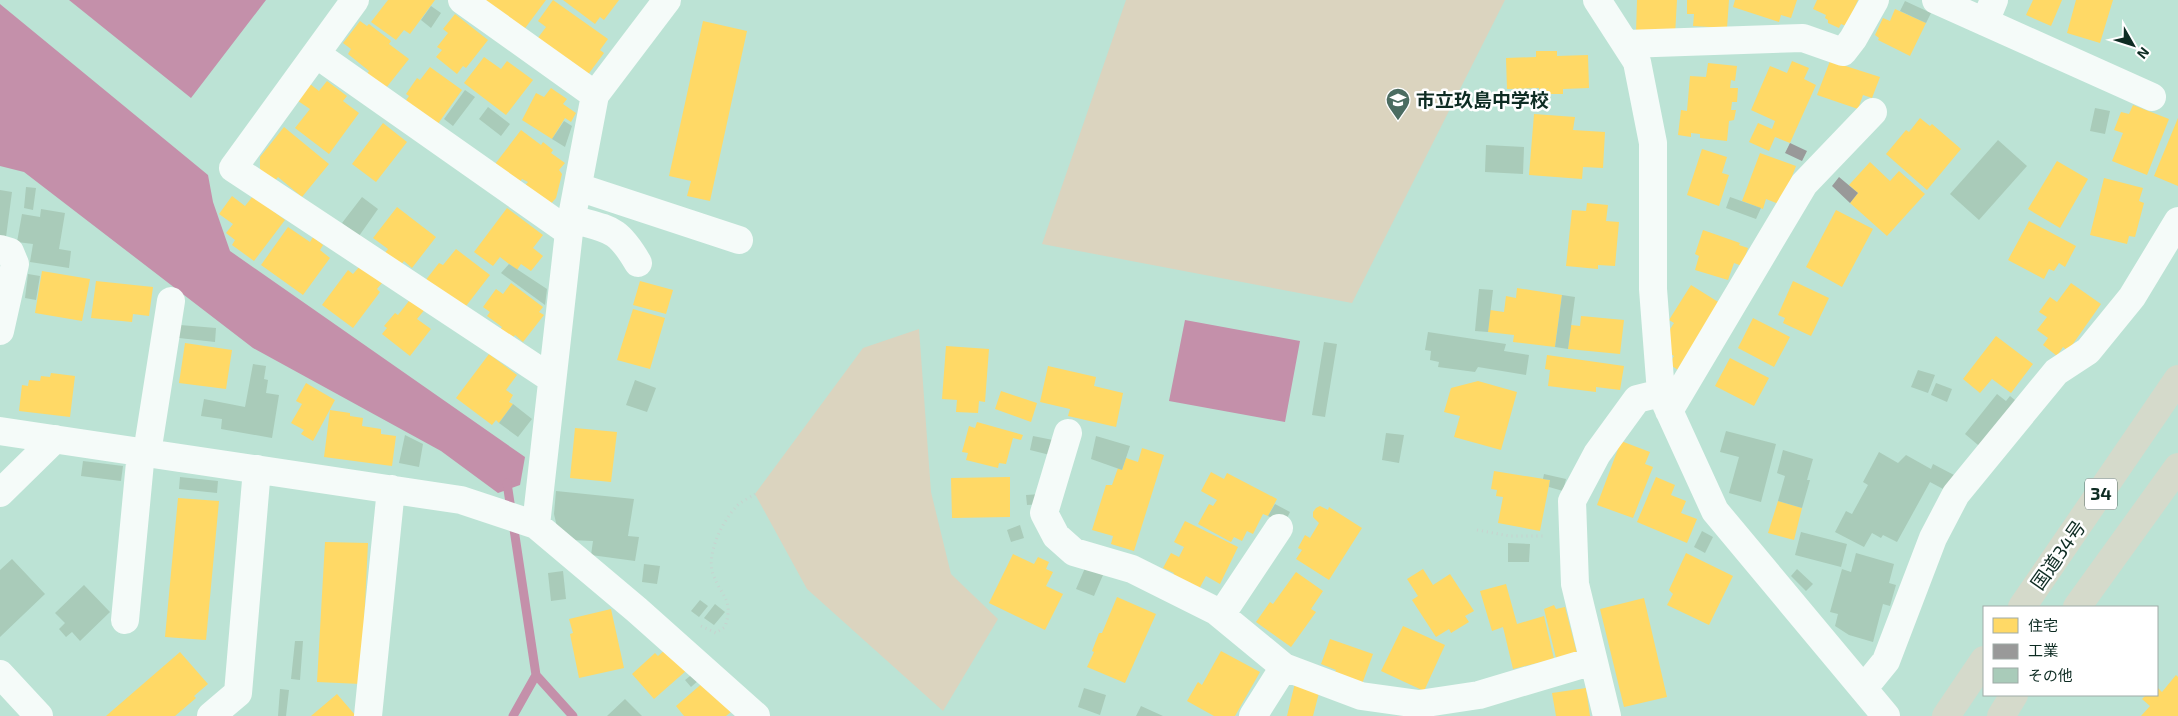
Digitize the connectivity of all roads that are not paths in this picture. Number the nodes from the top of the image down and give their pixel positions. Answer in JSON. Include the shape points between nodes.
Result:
{"nodes":[{"id":1,"x":355,"y":0,"type":"edge"},
{"id":2,"x":462,"y":0,"type":"edge"},
{"id":3,"x":1597,"y":0,"type":"edge"},
{"id":4,"x":1875,"y":0,"type":"edge"},
{"id":5,"x":1936,"y":0,"type":"edge"},
{"id":6,"x":662,"y":2,"type":"edge"},
{"id":7,"x":1989,"y":11,"type":"edge"},
{"id":8,"x":1626,"y":44,"type":"junction"},
{"id":9,"x":316,"y":54,"type":"junction"},
{"id":10,"x":595,"y":94,"type":"junction"},
{"id":11,"x":2152,"y":97,"type":"dead end"},
{"id":12,"x":1873,"y":112,"type":"dead end"},
{"id":13,"x":578,"y":187,"type":"junction"},
{"id":14,"x":2178,"y":221,"type":"edge"},
{"id":15,"x":570,"y":225,"type":"junction"},
{"id":16,"x":739,"y":240,"type":"dead end"},
{"id":17,"x":0,"y":248,"type":"edge"},
{"id":18,"x":638,"y":263,"type":"dead end"},
{"id":19,"x":171,"y":301,"type":"dead end"},
{"id":20,"x":0,"y":331,"type":"edge"},
{"id":21,"x":552,"y":379,"type":"junction"},
{"id":22,"x":2178,"y":379,"type":"edge"},
{"id":23,"x":1665,"y":402,"type":"junction"},
{"id":24,"x":0,"y":431,"type":"edge"},
{"id":25,"x":1068,"y":433,"type":"dead end"},
{"id":26,"x":55,"y":439,"type":"junction"},
{"id":27,"x":144,"y":452,"type":"junction"},
{"id":28,"x":2178,"y":468,"type":"edge"},
{"id":29,"x":257,"y":469,"type":"junction"},
{"id":30,"x":391,"y":489,"type":"junction"},
{"id":31,"x":0,"y":493,"type":"edge"},
{"id":32,"x":534,"y":524,"type":"junction"},
{"id":33,"x":1279,"y":528,"type":"dead end"},
{"id":34,"x":2023,"y":606,"type":"edge"},
{"id":35,"x":2078,"y":606,"type":"edge"},
{"id":36,"x":1221,"y":615,"type":"junction"},
{"id":37,"x":125,"y":620,"type":"dead end"},
{"id":38,"x":1594,"y":661,"type":"junction"},
{"id":39,"x":1983,"y":661,"type":"edge"},
{"id":40,"x":1284,"y":667,"type":"junction"},
{"id":41,"x":0,"y":674,"type":"edge"},
{"id":42,"x":1864,"y":688,"type":"junction"},
{"id":43,"x":2013,"y":696,"type":"edge"},
{"id":44,"x":39,"y":716,"type":"edge"},
{"id":45,"x":211,"y":716,"type":"edge"},
{"id":46,"x":368,"y":716,"type":"edge"},
{"id":47,"x":756,"y":716,"type":"edge"},
{"id":48,"x":1253,"y":716,"type":"edge"},
{"id":49,"x":1607,"y":716,"type":"edge"},
{"id":50,"x":1886,"y":716,"type":"edge"},
{"id":51,"x":1946,"y":716,"type":"edge"},
{"id":52,"x":2001,"y":716,"type":"edge"}],
"edges":[{"from":1,"to":9,"type":"street"},
{"from":2,"to":10,"type":"street"},
{"from":3,"to":8,"type":"street"},
{"from":4,"to":8,"type":"street","via":[[1843,52],[1803,38]]},
{"from":5,"to":7,"type":"street"},
{"from":6,"to":10,"type":"street"},
{"from":7,"to":11,"type":"street"},
{"from":8,"to":23,"type":"street","via":[[1637,62],[1653,143],[1653,290]]},
{"from":9,"to":15,"type":"street"},
{"from":9,"to":21,"type":"street","via":[[233,168]]},
{"from":10,"to":13,"type":"street"},
{"from":12,"to":23,"type":"street","via":[[1804,184]]},
{"from":13,"to":15,"type":"street"},
{"from":13,"to":16,"type":"street"},
{"from":14,"to":42,"type":"street","via":[[2132,297],[2088,351],[2056,372],[1956,494],[1933,538],[1886,661]]},
{"from":15,"to":18,"type":"street","via":[[613,231],[626,242]]},
{"from":15,"to":21,"type":"street"},
{"from":17,"to":20,"type":"street","via":[[10,252],[14,264]]},
{"from":19,"to":27,"type":"street"},
{"from":21,"to":32,"type":"street"},
{"from":22,"to":34,"type":"highway","name":"国道34号","number":"34"},
{"from":23,"to":38,"type":"street","via":[[1637,399],[1597,454],[1572,502],[1575,584]]},
{"from":23,"to":42,"type":"street","via":[[1715,511]]},
{"from":24,"to":26,"type":"street"},
{"from":25,"to":36,"type":"street","via":[[1044,513],[1056,536],[1074,552],[1132,568]]},
{"from":26,"to":27,"type":"street"},
{"from":26,"to":31,"type":"street"},
{"from":27,"to":29,"type":"street"},
{"from":27,"to":37,"type":"street"},
{"from":28,"to":35,"type":"highway","number":"34"},
{"from":29,"to":30,"type":"street"},
{"from":29,"to":45,"type":"street","via":[[238,692]]},
{"from":30,"to":32,"type":"street","via":[[461,500]]},
{"from":30,"to":46,"type":"street"},
{"from":32,"to":47,"type":"street"},
{"from":33,"to":36,"type":"street"},
{"from":36,"to":40,"type":"street"},
{"from":38,"to":40,"type":"street","via":[[1479,695],[1419,704],[1361,696]]},
{"from":38,"to":49,"type":"street"},
{"from":39,"to":51,"type":"highway"},
{"from":40,"to":48,"type":"street"},
{"from":41,"to":44,"type":"street"},
{"from":42,"to":50,"type":"street"},
{"from":43,"to":52,"type":"highway"}]}
